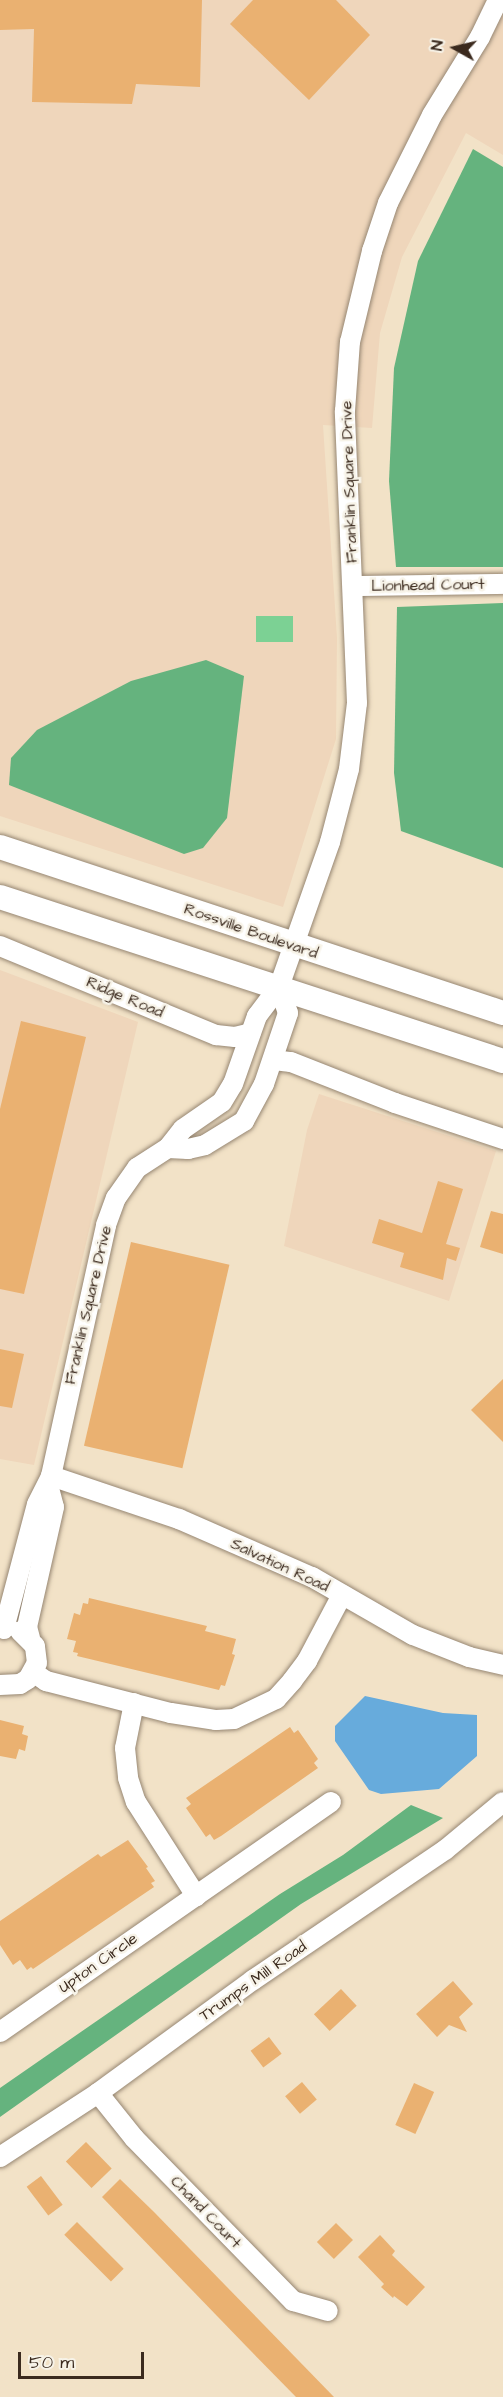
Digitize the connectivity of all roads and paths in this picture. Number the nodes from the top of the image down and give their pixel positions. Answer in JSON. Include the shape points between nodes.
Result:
{"nodes":[{"id":1,"x":498,"y":0,"type":"edge"},
{"id":2,"x":503,"y":584,"type":"edge"},
{"id":3,"x":354,"y":586,"type":"junction"},
{"id":4,"x":0,"y":847,"type":"edge"},
{"id":5,"x":0,"y":897,"type":"edge"},
{"id":6,"x":294,"y":945,"type":"junction"},
{"id":7,"x":4,"y":948,"type":"edge"},
{"id":8,"x":279,"y":987,"type":"junction"},
{"id":9,"x":503,"y":1012,"type":"edge"},
{"id":10,"x":251,"y":1033,"type":"junction"},
{"id":11,"x":274,"y":1060,"type":"junction"},
{"id":12,"x":503,"y":1061,"type":"edge"},
{"id":13,"x":503,"y":1139,"type":"edge"},
{"id":14,"x":168,"y":1148,"type":"junction"},
{"id":15,"x":49,"y":1480,"type":"junction"},
{"id":16,"x":342,"y":1595,"type":"junction"},
{"id":17,"x":2,"y":1630,"type":"edge"},
{"id":18,"x":30,"y":1638,"type":"junction"},
{"id":19,"x":503,"y":1665,"type":"edge"},
{"id":20,"x":33,"y":1672,"type":"junction"},
{"id":21,"x":0,"y":1684,"type":"edge"},
{"id":22,"x":134,"y":1703,"type":"junction"},
{"id":23,"x":331,"y":1802,"type":"dead end"},
{"id":24,"x":503,"y":1802,"type":"edge"},
{"id":25,"x":196,"y":1896,"type":"junction"},
{"id":26,"x":0,"y":2032,"type":"edge"},
{"id":27,"x":98,"y":2093,"type":"junction"},
{"id":28,"x":0,"y":2157,"type":"edge"},
{"id":29,"x":328,"y":2311,"type":"dead end"}],
"edges":[{"from":1,"to":3,"type":"street","name":"Franklin Square Drive","via":[[410,156],[372,251],[350,342],[345,411]]},
{"from":2,"to":3,"type":"street","name":"Lionhead Court"},
{"from":3,"to":6,"type":"street","name":"Franklin Square Drive","via":[[357,703],[350,760],[330,842]]},
{"from":4,"to":6,"type":"main road","name":"Rossville Boulevard"},
{"from":5,"to":8,"type":"main road"},
{"from":6,"to":8,"type":"street","name":"Franklin Square Drive"},
{"from":6,"to":9,"type":"main road","name":"Rossville Boulevard"},
{"from":7,"to":10,"type":"street","name":"Ridge Road","via":[[216,1035],[235,1037]]},
{"from":8,"to":10,"type":"street","name":"Franklin Square Drive","via":[[257,1016]]},
{"from":8,"to":11,"type":"street","via":[[288,1014]]},
{"from":8,"to":12,"type":"main road"},
{"from":10,"to":14,"type":"street","name":"Franklin Square Drive","via":[[233,1084],[222,1102],[183,1129]]},
{"from":11,"to":13,"type":"street","via":[[291,1062],[395,1103]]},
{"from":11,"to":14,"type":"street","via":[[244,1121],[205,1145]]},
{"from":14,"to":15,"type":"street","name":"Franklin Square Drive","via":[[137,1168],[116,1198],[106,1225]]},
{"from":15,"to":16,"type":"street","name":"Salvation Road","via":[[179,1519],[312,1577]]},
{"from":15,"to":17,"type":"street","name":"Franklin Square Drive","via":[[37,1504]]},
{"from":15,"to":18,"type":"street","name":"Franklin Square Drive","via":[[54,1508],[27,1627]]},
{"from":16,"to":19,"type":"street","name":"Salvation Road","via":[[413,1635],[469,1657]]},
{"from":16,"to":22,"type":"street","via":[[292,1681],[276,1699],[250,1713],[216,1720]]},
{"from":17,"to":18,"type":"street","via":[[23,1632]]},
{"from":18,"to":20,"type":"street","name":"Franklin Square Drive","via":[[37,1654]]},
{"from":20,"to":21,"type":"street","via":[[20,1684]]},
{"from":20,"to":22,"type":"street","via":[[46,1681]]},
{"from":22,"to":25,"type":"street","via":[[125,1748],[135,1802]]},
{"from":23,"to":25,"type":"street","name":"Upton Circle"},
{"from":24,"to":27,"type":"street","name":"Trumps Mill Road","via":[[445,1850],[253,1980]]},
{"from":25,"to":26,"type":"street","name":"Upton Circle"},
{"from":27,"to":28,"type":"street","name":"Trumps Mill Road"},
{"from":27,"to":29,"type":"street","name":"Chand Court","via":[[134,2138],[293,2301]]}]}
